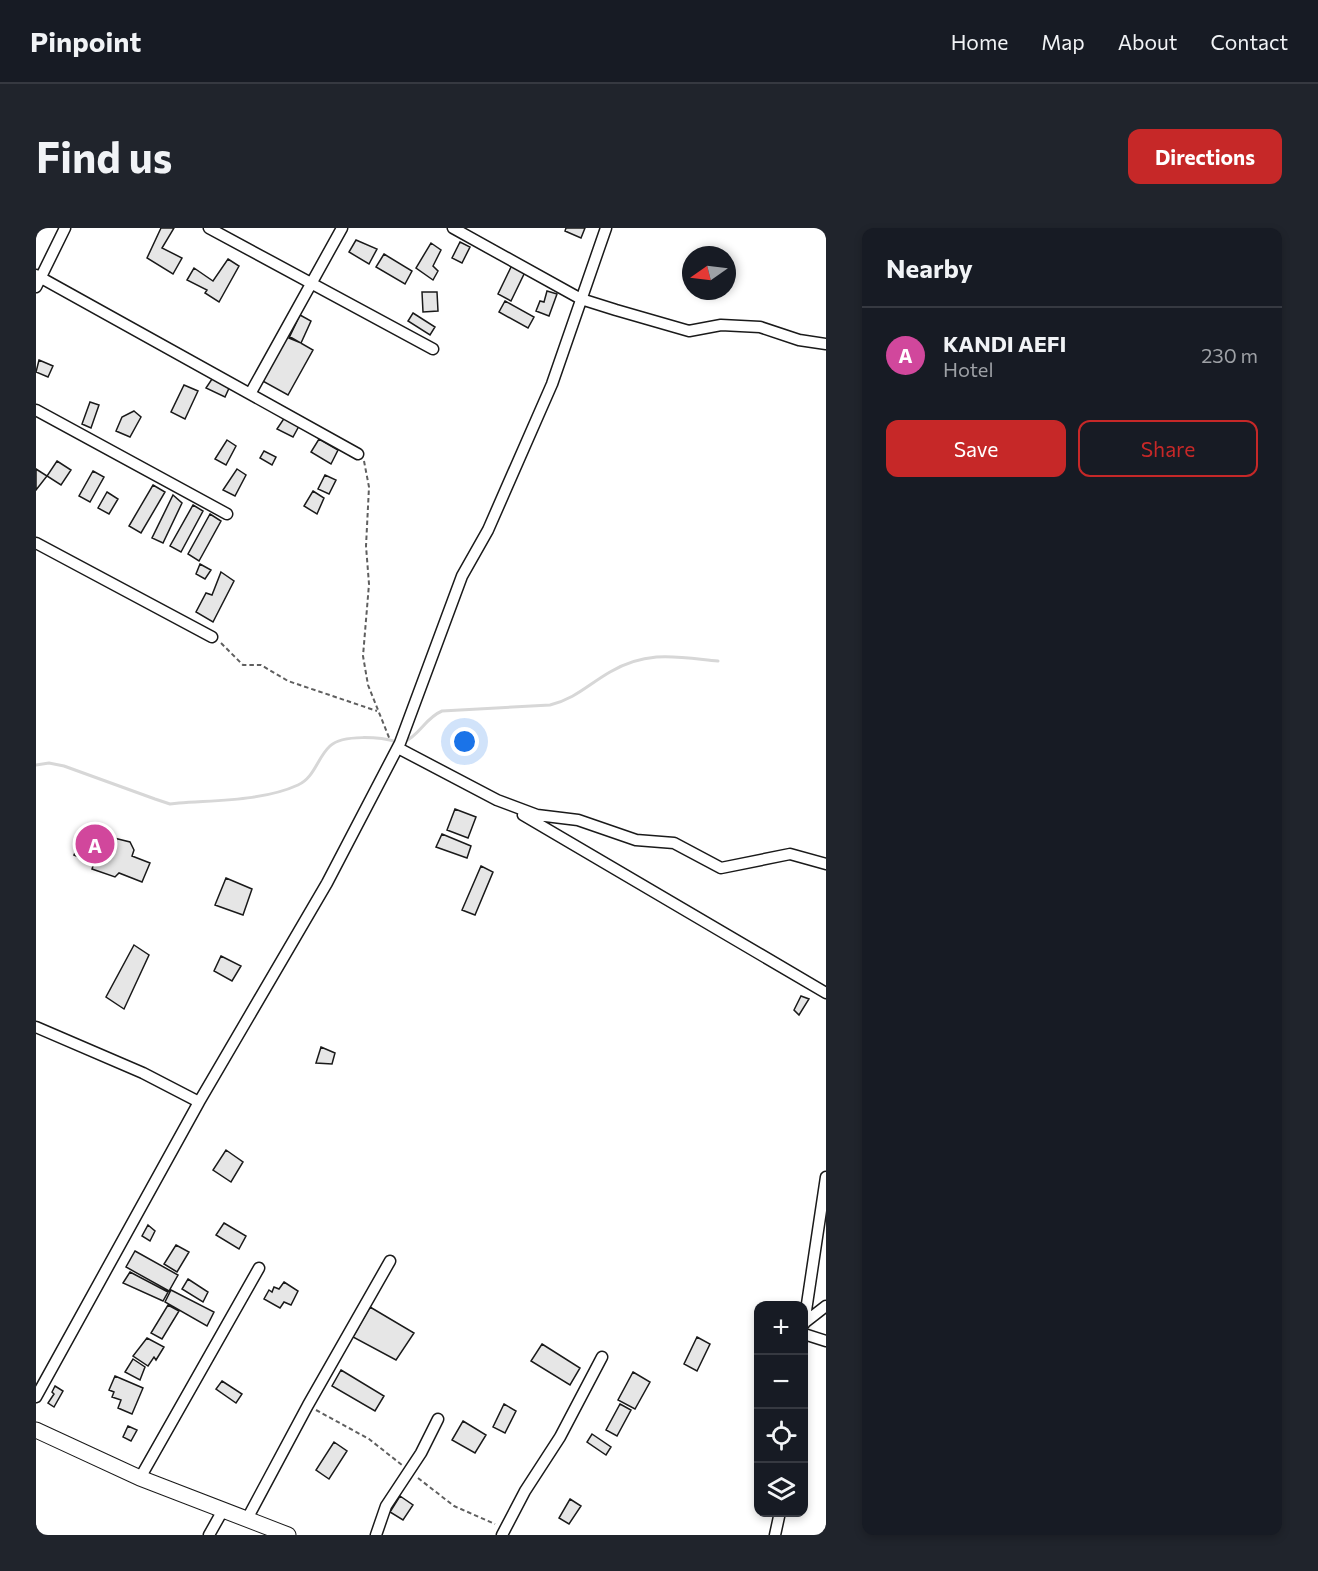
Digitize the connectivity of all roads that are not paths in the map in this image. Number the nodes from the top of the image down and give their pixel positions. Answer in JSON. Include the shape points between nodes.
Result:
{"nodes":[{"id":1,"x":65,"y":228,"type":"edge"},
{"id":2,"x":209,"y":228,"type":"edge"},
{"id":3,"x":342,"y":228,"type":"edge"},
{"id":4,"x":453,"y":228,"type":"edge"},
{"id":5,"x":606,"y":228,"type":"edge"},
{"id":6,"x":38,"y":280,"type":"edge"},
{"id":7,"x":310,"y":283,"type":"junction"},
{"id":8,"x":581,"y":299,"type":"junction"},
{"id":9,"x":826,"y":344,"type":"edge"},
{"id":10,"x":433,"y":349,"type":"dead end"},
{"id":11,"x":250,"y":394,"type":"junction"},
{"id":12,"x":36,"y":410,"type":"edge"},
{"id":13,"x":358,"y":454,"type":"road end"},
{"id":14,"x":227,"y":514,"type":"dead end"},
{"id":15,"x":36,"y":543,"type":"edge"},
{"id":16,"x":212,"y":638,"type":"road end"},
{"id":17,"x":397,"y":750,"type":"junction"},
{"id":18,"x":497,"y":800,"type":"junction"},
{"id":19,"x":826,"y":864,"type":"edge"},
{"id":20,"x":826,"y":993,"type":"edge"},
{"id":21,"x":36,"y":1027,"type":"edge"},
{"id":22,"x":199,"y":1102,"type":"junction"},
{"id":23,"x":826,"y":1177,"type":"edge"},
{"id":24,"x":390,"y":1261,"type":"dead end"},
{"id":25,"x":259,"y":1268,"type":"dead end"},
{"id":26,"x":807,"y":1301,"type":"edge"},
{"id":27,"x":826,"y":1306,"type":"edge"},
{"id":28,"x":808,"y":1321,"type":"edge"},
{"id":29,"x":808,"y":1335,"type":"edge"},
{"id":30,"x":826,"y":1341,"type":"edge"},
{"id":31,"x":602,"y":1357,"type":"dead end"},
{"id":32,"x":36,"y":1397,"type":"edge"},
{"id":33,"x":438,"y":1419,"type":"dead end"},
{"id":34,"x":36,"y":1430,"type":"edge"},
{"id":35,"x":140,"y":1478,"type":"junction"},
{"id":36,"x":223,"y":1510,"type":"junction"},
{"id":37,"x":779,"y":1517,"type":"edge"},
{"id":38,"x":247,"y":1519,"type":"junction"},
{"id":39,"x":209,"y":1535,"type":"edge"},
{"id":40,"x":288,"y":1535,"type":"edge"},
{"id":41,"x":376,"y":1535,"type":"edge"},
{"id":42,"x":502,"y":1535,"type":"edge"},
{"id":43,"x":775,"y":1535,"type":"edge"}],
"edges":[{"from":1,"to":6,"type":"street"},
{"from":2,"to":7,"type":"street"},
{"from":3,"to":7,"type":"street"},
{"from":4,"to":8,"type":"street"},
{"from":5,"to":8,"type":"street"},
{"from":6,"to":11,"type":"street"},
{"from":7,"to":10,"type":"street"},
{"from":7,"to":11,"type":"street"},
{"from":8,"to":9,"type":"street","via":[[689,331],[721,325],[760,327]]},
{"from":8,"to":17,"type":"street","via":[[552,384],[488,530],[462,576]]},
{"from":11,"to":13,"type":"street"},
{"from":12,"to":14,"type":"street"},
{"from":15,"to":16,"type":"street"},
{"from":17,"to":18,"type":"street"},
{"from":17,"to":22,"type":"street","via":[[298,934]]},
{"from":18,"to":19,"type":"street","via":[[537,815],[578,820],[636,840],[674,843],[722,868],[790,854]]},
{"from":18,"to":20,"type":"street"},
{"from":21,"to":22,"type":"street","via":[[144,1073]]},
{"from":22,"to":32,"type":"street"},
{"from":23,"to":26,"type":"street"},
{"from":24,"to":38,"type":"street"},
{"from":25,"to":35,"type":"street"},
{"from":27,"to":28,"type":"street"},
{"from":29,"to":30,"type":"street"},
{"from":31,"to":42,"type":"street"},
{"from":33,"to":41,"type":"street","via":[[421,1454],[386,1506]]},
{"from":34,"to":35,"type":"main road"},
{"from":35,"to":36,"type":"main road"},
{"from":36,"to":38,"type":"main road"},
{"from":36,"to":39,"type":"street"},
{"from":37,"to":43,"type":"street"},
{"from":38,"to":40,"type":"main road"}]}
